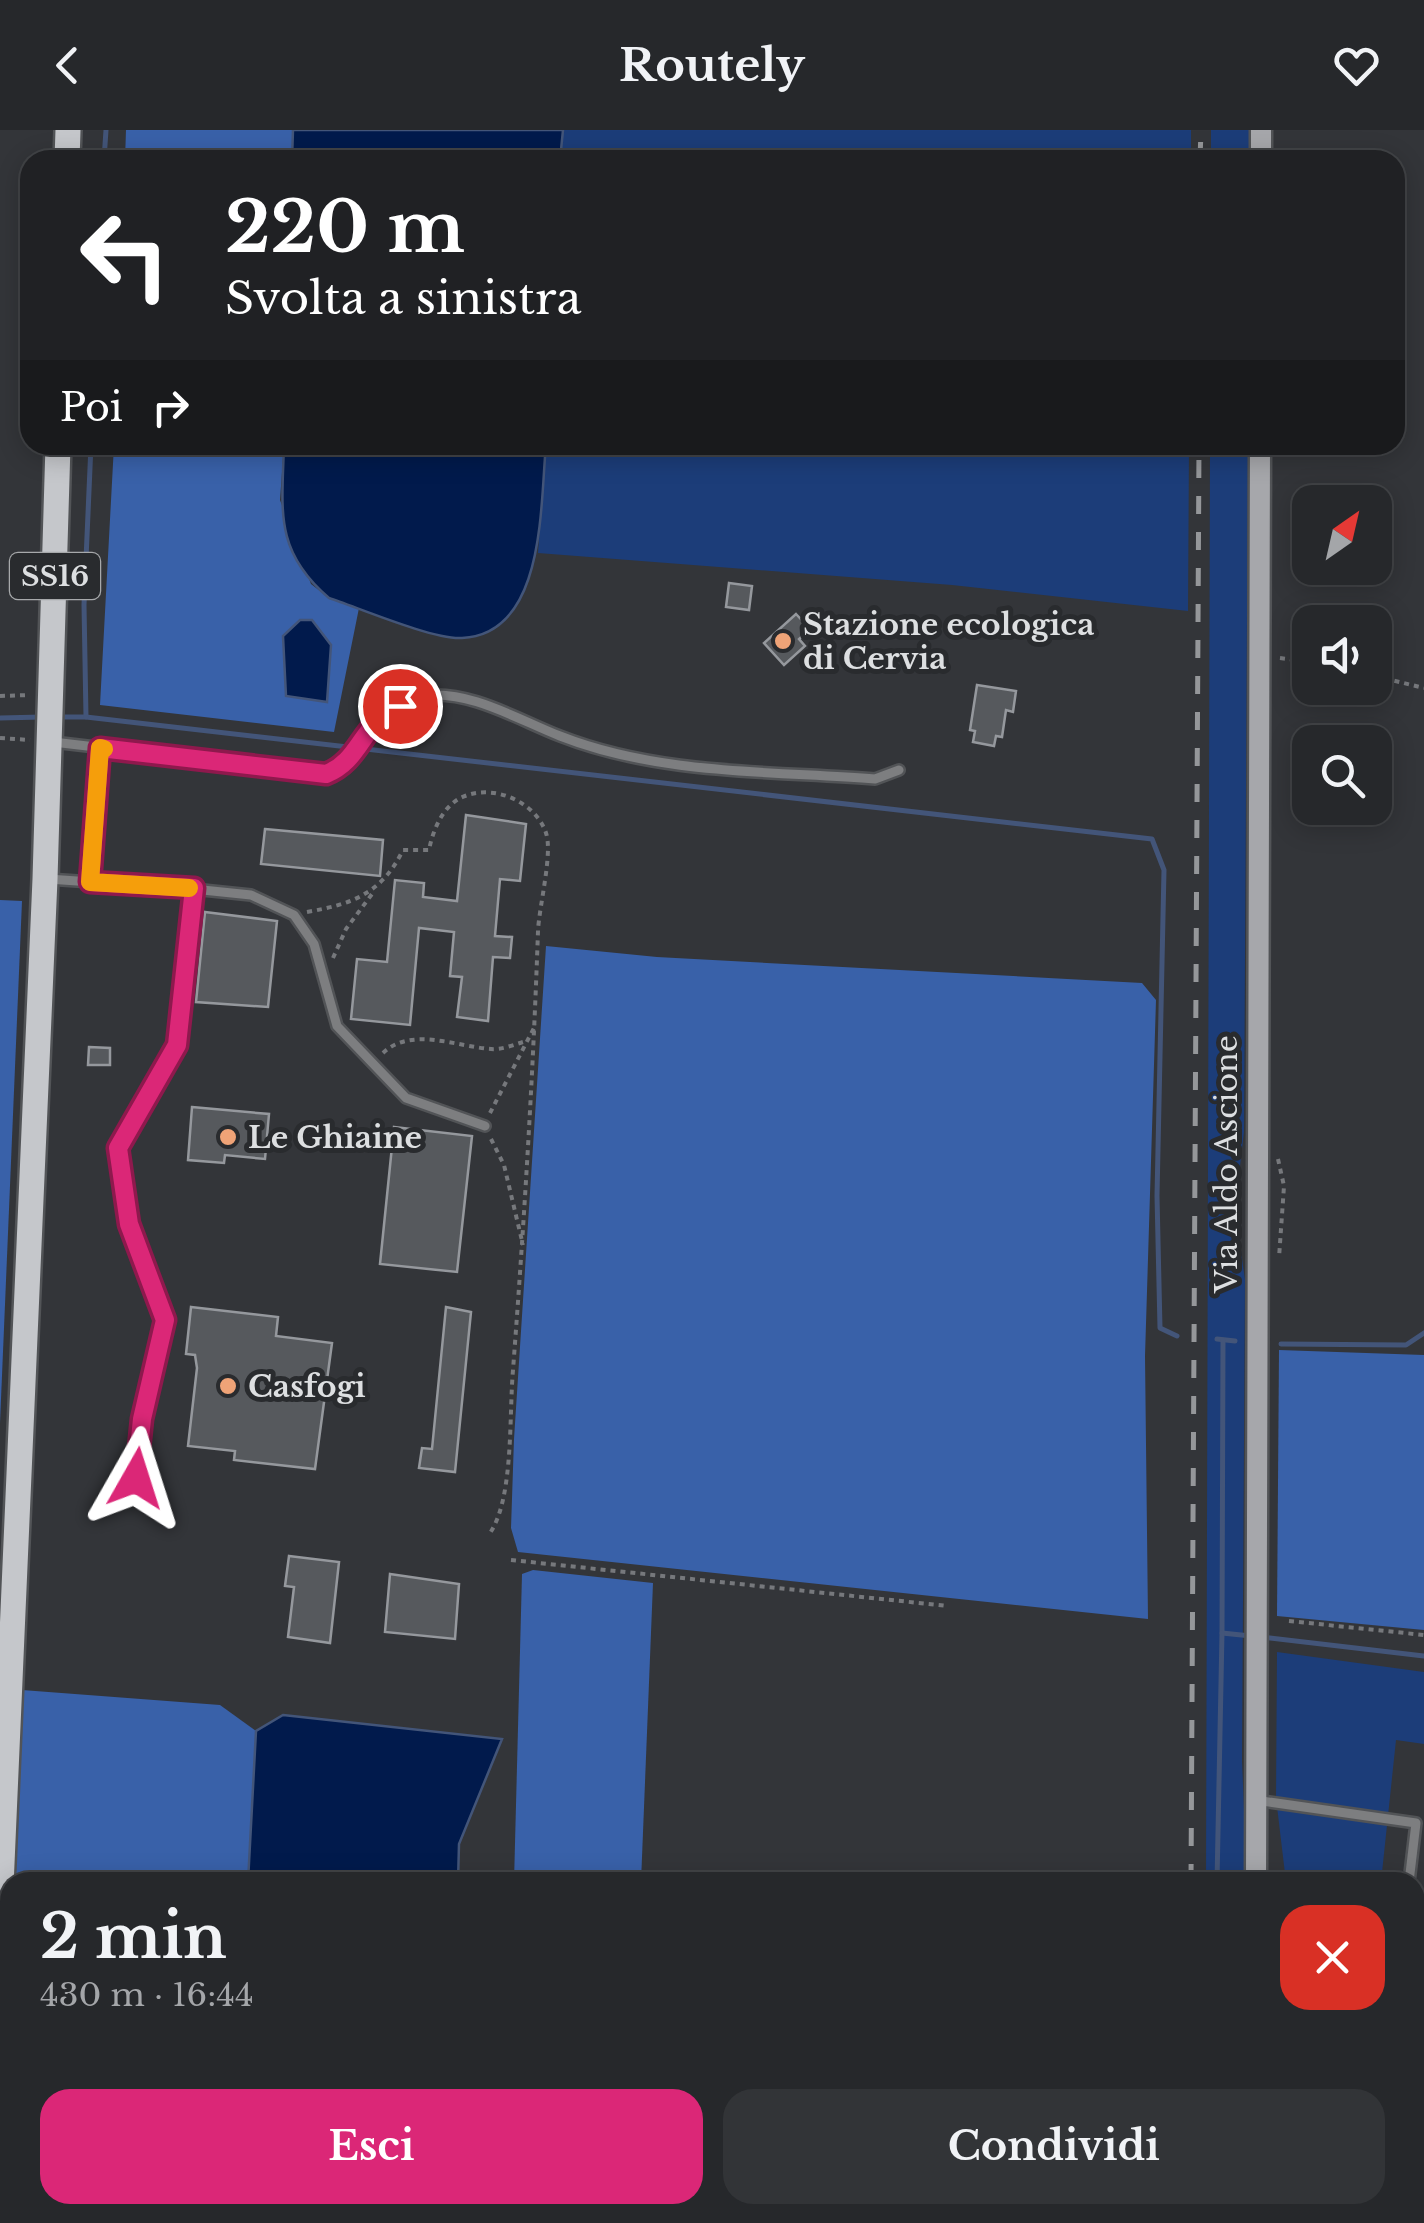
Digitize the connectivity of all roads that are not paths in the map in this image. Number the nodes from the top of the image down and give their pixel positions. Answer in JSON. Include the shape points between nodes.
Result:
{"nodes":[{"id":1,"x":58,"y":455,"type":"edge"},
{"id":2,"x":1260,"y":455,"type":"edge"},
{"id":3,"x":51,"y":718,"type":"junction"},
{"id":4,"x":100,"y":748,"type":"junction"},
{"id":5,"x":899,"y":770,"type":"dead end"},
{"id":6,"x":45,"y":879,"type":"junction"},
{"id":7,"x":90,"y":882,"type":"junction"},
{"id":8,"x":194,"y":888,"type":"junction"},
{"id":9,"x":485,"y":1126,"type":"road end"},
{"id":10,"x":136,"y":1478,"type":"dead end"},
{"id":11,"x":1253,"y":1799,"type":"junction"},
{"id":12,"x":2,"y":1872,"type":"edge"},
{"id":13,"x":1256,"y":1872,"type":"edge"},
{"id":14,"x":1410,"y":1872,"type":"edge"}],
"edges":[{"from":1,"to":3,"type":"main road","number":"SS16"},
{"from":2,"to":11,"type":"street","name":"Via Aldo Ascione"},
{"from":3,"to":4,"type":"lane"},
{"from":3,"to":6,"type":"main road","number":"SS16"},
{"from":4,"to":5,"type":"lane","via":[[326,774],[351,758],[378,715],[422,696],[460,698],[641,761],[876,779]]},
{"from":4,"to":7,"type":"lane"},
{"from":6,"to":7,"type":"lane"},
{"from":6,"to":12,"type":"main road","number":"SS16"},
{"from":7,"to":8,"type":"lane"},
{"from":8,"to":9,"type":"lane","via":[[251,895],[294,915],[314,944],[337,1026],[406,1098]]},
{"from":8,"to":10,"type":"lane","via":[[177,1045],[118,1148],[129,1224],[165,1320]]},
{"from":11,"to":13,"type":"street","name":"Via Aldo Ascione"},
{"from":11,"to":14,"type":"lane","via":[[1416,1823]]}]}
